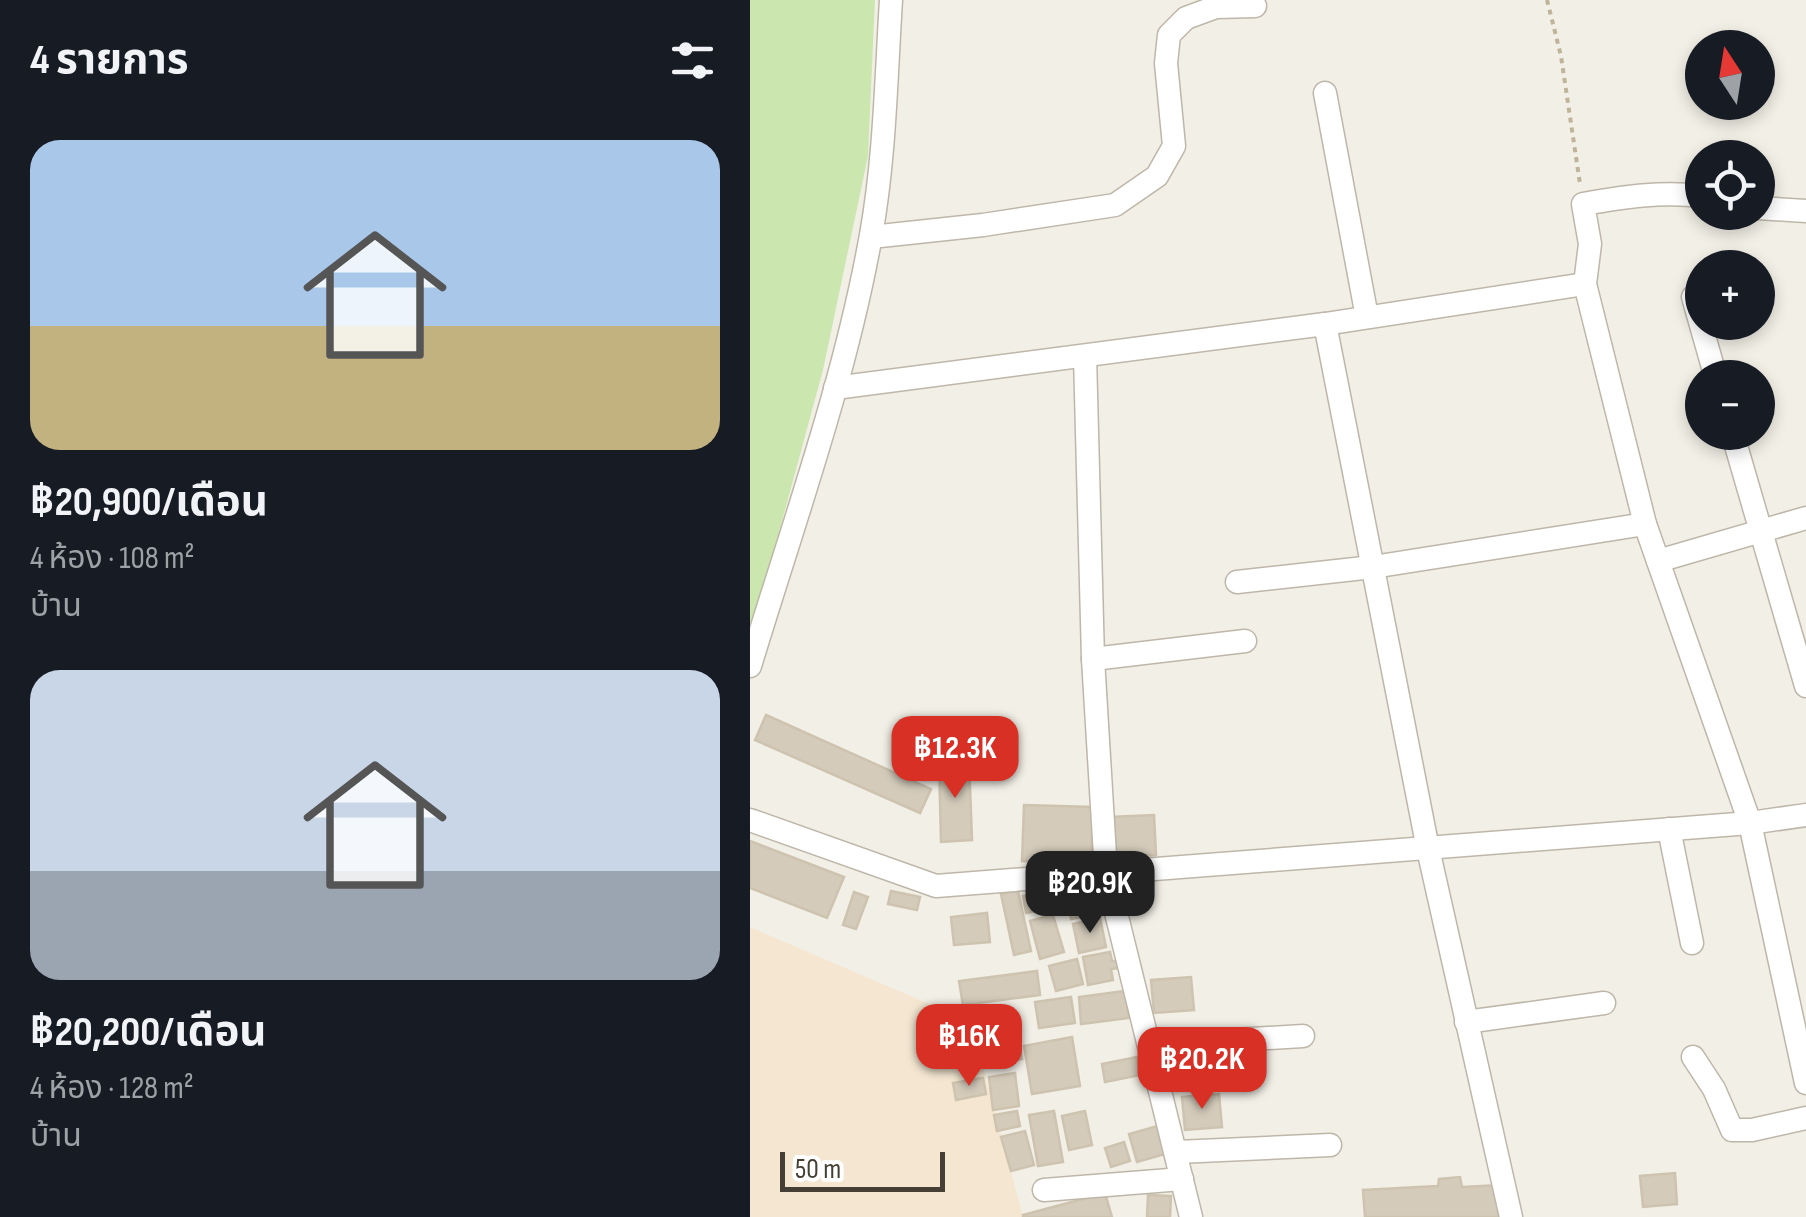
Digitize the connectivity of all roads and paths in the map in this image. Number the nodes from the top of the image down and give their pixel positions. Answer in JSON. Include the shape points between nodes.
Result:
{"nodes":[{"id":1,"x":891,"y":0,"type":"edge"},
{"id":2,"x":1546,"y":0,"type":"edge"},
{"id":3,"x":1255,"y":6,"type":"dead end"},
{"id":4,"x":1325,"y":94,"type":"dead end"},
{"id":5,"x":1685,"y":194,"type":"edge"},
{"id":6,"x":1583,"y":204,"type":"junction"},
{"id":7,"x":1775,"y":209,"type":"edge"},
{"id":8,"x":1806,"y":211,"type":"edge"},
{"id":9,"x":871,"y":236,"type":"junction"},
{"id":10,"x":1585,"y":284,"type":"junction"},
{"id":11,"x":1367,"y":317,"type":"junction"},
{"id":12,"x":1325,"y":324,"type":"junction"},
{"id":13,"x":1085,"y":356,"type":"junction"},
{"id":14,"x":835,"y":388,"type":"junction"},
{"id":15,"x":1737,"y":450,"type":"edge"},
{"id":16,"x":1806,"y":518,"type":"edge"},
{"id":17,"x":1645,"y":524,"type":"junction"},
{"id":18,"x":1759,"y":530,"type":"junction"},
{"id":19,"x":1658,"y":561,"type":"junction"},
{"id":20,"x":1373,"y":567,"type":"junction"},
{"id":21,"x":1237,"y":582,"type":"dead end"},
{"id":22,"x":1244,"y":641,"type":"dead end"},
{"id":23,"x":1094,"y":658,"type":"junction"},
{"id":24,"x":750,"y":666,"type":"edge"},
{"id":25,"x":1806,"y":686,"type":"edge"},
{"id":26,"x":1806,"y":815,"type":"edge"},
{"id":27,"x":750,"y":820,"type":"edge"},
{"id":28,"x":1750,"y":822,"type":"junction"},
{"id":29,"x":1669,"y":829,"type":"junction"},
{"id":30,"x":1428,"y":848,"type":"junction"},
{"id":31,"x":1106,"y":872,"type":"junction"},
{"id":32,"x":1692,"y":943,"type":"dead end"},
{"id":33,"x":1604,"y":1003,"type":"dead end"},
{"id":34,"x":1466,"y":1022,"type":"junction"},
{"id":35,"x":1303,"y":1036,"type":"dead end"},
{"id":36,"x":1150,"y":1045,"type":"junction"},
{"id":37,"x":1694,"y":1057,"type":"dead end"},
{"id":38,"x":1806,"y":1083,"type":"edge"},
{"id":39,"x":1806,"y":1118,"type":"edge"},
{"id":40,"x":1330,"y":1146,"type":"dead end"},
{"id":41,"x":1177,"y":1152,"type":"junction"},
{"id":42,"x":1182,"y":1178,"type":"junction"},
{"id":43,"x":1044,"y":1190,"type":"dead end"},
{"id":44,"x":1190,"y":1217,"type":"edge"},
{"id":45,"x":1511,"y":1217,"type":"edge"}],
"edges":[{"from":1,"to":9,"type":"street"},
{"from":2,"to":6,"type":"path"},
{"from":3,"to":9,"type":"street","via":[[1216,7],[1186,18],[1169,35],[1174,146],[1157,176],[1115,205]]},
{"from":4,"to":11,"type":"street"},
{"from":5,"to":6,"type":"street"},
{"from":6,"to":10,"type":"street","via":[[1590,244]]},
{"from":7,"to":8,"type":"street"},
{"from":9,"to":14,"type":"street"},
{"from":10,"to":11,"type":"street"},
{"from":10,"to":17,"type":"street"},
{"from":11,"to":12,"type":"street"},
{"from":12,"to":13,"type":"street"},
{"from":12,"to":20,"type":"street"},
{"from":13,"to":14,"type":"street"},
{"from":13,"to":23,"type":"street"},
{"from":14,"to":24,"type":"street"},
{"from":15,"to":18,"type":"street"},
{"from":16,"to":18,"type":"street"},
{"from":17,"to":19,"type":"street"},
{"from":17,"to":20,"type":"street"},
{"from":18,"to":19,"type":"street"},
{"from":18,"to":25,"type":"street"},
{"from":19,"to":28,"type":"street"},
{"from":20,"to":21,"type":"street"},
{"from":20,"to":30,"type":"street"},
{"from":22,"to":23,"type":"street"},
{"from":23,"to":31,"type":"street"},
{"from":26,"to":28,"type":"street"},
{"from":27,"to":31,"type":"street","via":[[936,886]]},
{"from":28,"to":29,"type":"street"},
{"from":28,"to":38,"type":"street"},
{"from":29,"to":30,"type":"street"},
{"from":29,"to":32,"type":"street"},
{"from":30,"to":31,"type":"street"},
{"from":30,"to":34,"type":"street"},
{"from":31,"to":36,"type":"street"},
{"from":33,"to":34,"type":"street"},
{"from":34,"to":45,"type":"street"},
{"from":35,"to":36,"type":"street"},
{"from":36,"to":41,"type":"street"},
{"from":37,"to":39,"type":"street","via":[[1732,1130]]},
{"from":40,"to":41,"type":"street"},
{"from":41,"to":42,"type":"street"},
{"from":42,"to":43,"type":"street"},
{"from":42,"to":44,"type":"street"}]}
